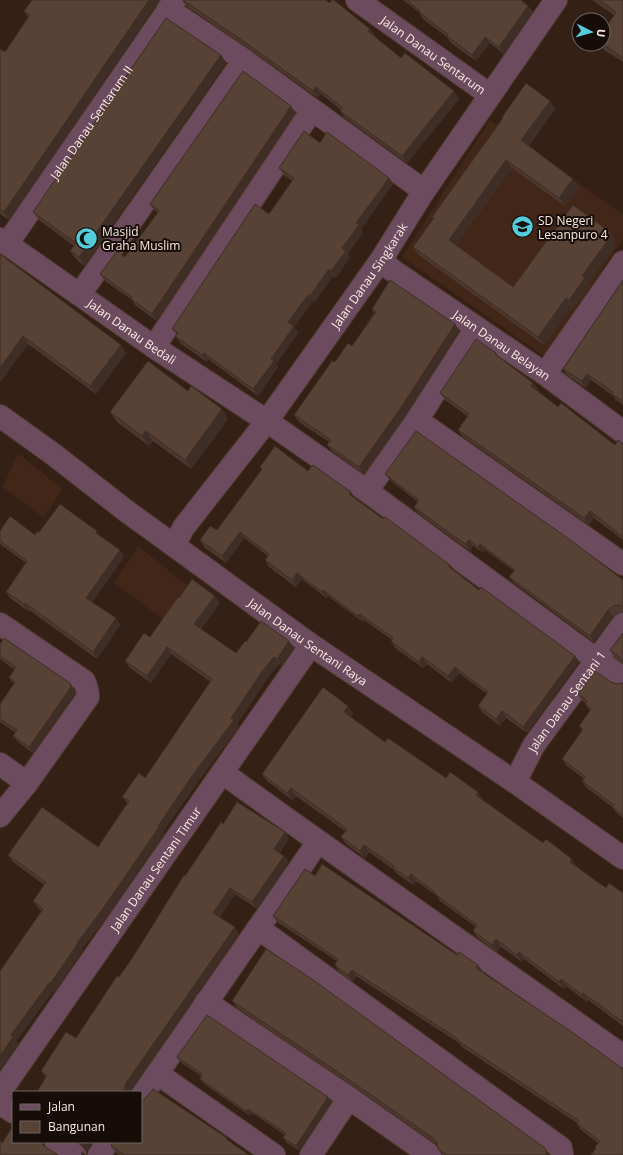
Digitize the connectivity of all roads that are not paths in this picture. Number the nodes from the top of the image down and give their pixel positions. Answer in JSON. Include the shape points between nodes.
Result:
{"nodes":[{"id":1,"x":357,"y":0,"type":"edge"},
{"id":2,"x":556,"y":0,"type":"edge"},
{"id":3,"x":172,"y":5,"type":"edge"},
{"id":4,"x":244,"y":60,"type":"junction"},
{"id":5,"x":490,"y":95,"type":"junction"},
{"id":6,"x":312,"y":110,"type":"junction"},
{"id":7,"x":424,"y":191,"type":"junction"},
{"id":8,"x":3,"y":242,"type":"edge"},
{"id":9,"x":381,"y":260,"type":"junction"},
{"id":10,"x":623,"y":262,"type":"edge"},
{"id":11,"x":80,"y":294,"type":"junction"},
{"id":12,"x":476,"y":328,"type":"junction"},
{"id":13,"x":154,"y":347,"type":"junction"},
{"id":14,"x":545,"y":374,"type":"junction"},
{"id":15,"x":0,"y":416,"type":"edge"},
{"id":16,"x":417,"y":420,"type":"junction"},
{"id":17,"x":267,"y":421,"type":"junction"},
{"id":18,"x":623,"y":432,"type":"edge"},
{"id":19,"x":367,"y":490,"type":"junction"},
{"id":20,"x":174,"y":545,"type":"junction"},
{"id":21,"x":623,"y":564,"type":"edge"},
{"id":22,"x":0,"y":624,"type":"edge"},
{"id":23,"x":623,"y":624,"type":"edge"},
{"id":24,"x":311,"y":645,"type":"junction"},
{"id":25,"x":597,"y":660,"type":"junction"},
{"id":26,"x":623,"y":678,"type":"edge"},
{"id":27,"x":0,"y":764,"type":"edge"},
{"id":28,"x":223,"y":773,"type":"junction"},
{"id":29,"x":28,"y":782,"type":"junction"},
{"id":30,"x":515,"y":782,"type":"junction"},
{"id":31,"x":0,"y":816,"type":"edge"},
{"id":32,"x":318,"y":842,"type":"junction"},
{"id":33,"x":623,"y":858,"type":"edge"},
{"id":34,"x":258,"y":928,"type":"junction"},
{"id":35,"x":206,"y":1002,"type":"junction"},
{"id":36,"x":623,"y":1056,"type":"edge"},
{"id":37,"x":158,"y":1074,"type":"junction"},
{"id":38,"x":0,"y":1092,"type":"edge"},
{"id":39,"x":142,"y":1096,"type":"edge"},
{"id":40,"x":349,"y":1098,"type":"junction"},
{"id":41,"x":0,"y":1103,"type":"edge"},
{"id":42,"x":12,"y":1111,"type":"edge"},
{"id":43,"x":57,"y":1143,"type":"edge"},
{"id":44,"x":107,"y":1143,"type":"edge"},
{"id":45,"x":75,"y":1155,"type":"edge"},
{"id":46,"x":99,"y":1155,"type":"edge"},
{"id":47,"x":274,"y":1155,"type":"edge"},
{"id":48,"x":311,"y":1155,"type":"edge"},
{"id":49,"x":430,"y":1155,"type":"edge"},
{"id":50,"x":562,"y":1155,"type":"edge"}],
"edges":[{"from":1,"to":5,"type":"street","name":"Jalan Danau Sentarum"},
{"from":2,"to":5,"type":"street","name":"Jalan Danau Singkarak"},
{"from":3,"to":4,"type":"street"},
{"from":3,"to":8,"type":"street","name":"Jalan Danau Sentarum II"},
{"from":4,"to":6,"type":"street"},
{"from":4,"to":11,"type":"street"},
{"from":5,"to":7,"type":"street","name":"Jalan Danau Singkarak"},
{"from":6,"to":7,"type":"street"},
{"from":6,"to":13,"type":"street"},
{"from":7,"to":9,"type":"street","name":"Jalan Danau Singkarak"},
{"from":8,"to":11,"type":"street","name":"Jalan Danau Bedali"},
{"from":9,"to":12,"type":"street","name":"Jalan Danau Belayan"},
{"from":9,"to":17,"type":"street","name":"Jalan Danau Singkarak"},
{"from":10,"to":14,"type":"street"},
{"from":11,"to":13,"type":"street","name":"Jalan Danau Bedali"},
{"from":12,"to":14,"type":"street","name":"Jalan Danau Belayan"},
{"from":12,"to":16,"type":"street"},
{"from":13,"to":17,"type":"street","name":"Jalan Danau Bedali"},
{"from":14,"to":18,"type":"street","name":"Jalan Danau Belayan"},
{"from":15,"to":20,"type":"street","name":"Jalan Danau Sentani Raya"},
{"from":16,"to":19,"type":"street"},
{"from":16,"to":21,"type":"street"},
{"from":17,"to":19,"type":"street","name":"Jalan Danau Bedali"},
{"from":17,"to":20,"type":"street","name":"Jalan Danau Singkarak","via":[[184,527]]},
{"from":19,"to":25,"type":"street","name":"Jalan Danau Bedali"},
{"from":20,"to":24,"type":"street","name":"Jalan Danau Sentani Raya"},
{"from":22,"to":29,"type":"street","via":[[84,681],[87,686],[88,697]]},
{"from":23,"to":25,"type":"street","name":"Jalan Danau Sentani 1"},
{"from":24,"to":28,"type":"street","name":"Jalan Danau Sentani Timur"},
{"from":24,"to":30,"type":"street","name":"Jalan Danau Sentani Raya"},
{"from":25,"to":26,"type":"street","name":"Jalan Danau Bedali"},
{"from":25,"to":30,"type":"street","name":"Jalan Danau Sentani 1","via":[[534,745]]},
{"from":27,"to":29,"type":"street"},
{"from":28,"to":32,"type":"street"},
{"from":28,"to":38,"type":"street","name":"Jalan Danau Sentani Timur"},
{"from":29,"to":31,"type":"street"},
{"from":30,"to":33,"type":"street","name":"Jalan Danau Sentani Raya"},
{"from":32,"to":34,"type":"street"},
{"from":32,"to":36,"type":"street"},
{"from":34,"to":35,"type":"street"},
{"from":34,"to":50,"type":"street","via":[[561,1148]]},
{"from":35,"to":37,"type":"street"},
{"from":35,"to":40,"type":"street"},
{"from":37,"to":39,"type":"street"},
{"from":37,"to":47,"type":"street"},
{"from":40,"to":48,"type":"street"},
{"from":40,"to":49,"type":"street"},
{"from":41,"to":42,"type":"street"},
{"from":43,"to":45,"type":"street"},
{"from":44,"to":46,"type":"street"}]}
